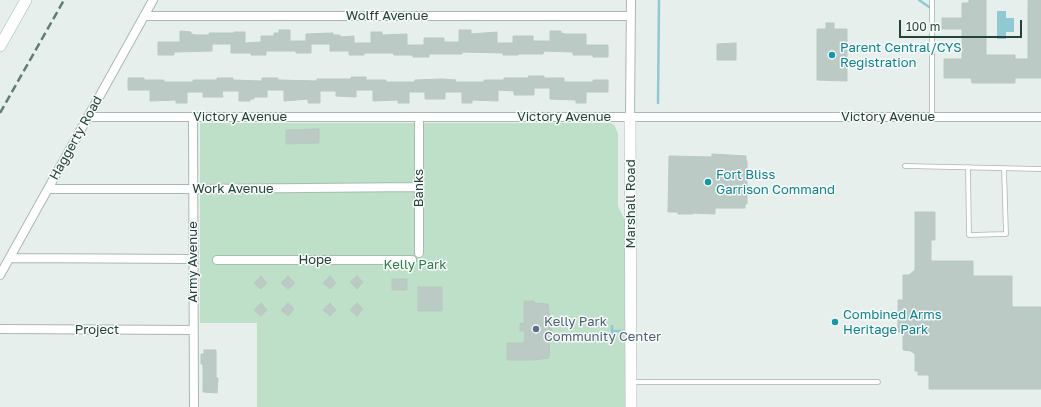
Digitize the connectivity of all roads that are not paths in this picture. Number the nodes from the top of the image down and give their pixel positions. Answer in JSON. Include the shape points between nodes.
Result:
{"nodes":[{"id":1,"x":26,"y":0,"type":"edge"},
{"id":2,"x":153,"y":0,"type":"edge"},
{"id":3,"x":631,"y":0,"type":"edge"},
{"id":4,"x":932,"y":0,"type":"edge"},
{"id":5,"x":144,"y":16,"type":"junction"},
{"id":6,"x":631,"y":16,"type":"junction"},
{"id":7,"x":0,"y":46,"type":"edge"},
{"id":8,"x":88,"y":117,"type":"junction"},
{"id":9,"x":193,"y":117,"type":"junction"},
{"id":10,"x":932,"y":117,"type":"junction"},
{"id":11,"x":1041,"y":117,"type":"edge"},
{"id":12,"x":630,"y":118,"type":"junction"},
{"id":13,"x":419,"y":123,"type":"dead end"},
{"id":14,"x":905,"y":166,"type":"dead end"},
{"id":15,"x":968,"y":167,"type":"junction"},
{"id":16,"x":1004,"y":168,"type":"junction"},
{"id":17,"x":1041,"y":169,"type":"edge"},
{"id":18,"x":418,"y":187,"type":"junction"},
{"id":19,"x":48,"y":188,"type":"junction"},
{"id":20,"x":193,"y":189,"type":"junction"},
{"id":21,"x":419,"y":253,"type":"dead end"},
{"id":22,"x":10,"y":258,"type":"junction"},
{"id":23,"x":193,"y":259,"type":"junction"},
{"id":24,"x":218,"y":260,"type":"dead end"},
{"id":25,"x":412,"y":260,"type":"dead end"},
{"id":26,"x":0,"y":275,"type":"edge"},
{"id":27,"x":0,"y":329,"type":"edge"},
{"id":28,"x":194,"y":330,"type":"junction"},
{"id":29,"x":631,"y":382,"type":"junction"},
{"id":30,"x":878,"y":382,"type":"dead end"},
{"id":31,"x":194,"y":407,"type":"edge"},
{"id":32,"x":631,"y":407,"type":"edge"}],
"edges":[{"from":1,"to":7,"type":"street"},
{"from":2,"to":5,"type":"street","name":"Haggerty Road"},
{"from":3,"to":6,"type":"street","name":"Marshall Road"},
{"from":4,"to":10,"type":"lane"},
{"from":5,"to":6,"type":"street","name":"Wolff Avenue"},
{"from":5,"to":8,"type":"street","name":"Haggerty Road"},
{"from":6,"to":12,"type":"street","name":"Marshall Road"},
{"from":8,"to":9,"type":"street","name":"Victory Avenue"},
{"from":8,"to":19,"type":"street","name":"Haggerty Road"},
{"from":9,"to":12,"type":"street","name":"Victory Avenue"},
{"from":9,"to":20,"type":"street","name":"Army Avenue"},
{"from":10,"to":11,"type":"street","name":"Victory Avenue"},
{"from":10,"to":12,"type":"street","name":"Victory Avenue"},
{"from":12,"to":29,"type":"street","name":"Marshall Road"},
{"from":13,"to":18,"type":"street","name":"Banks"},
{"from":14,"to":15,"type":"lane"},
{"from":15,"to":16,"type":"lane"},
{"from":15,"to":16,"type":"lane","via":[[969,235],[1006,234]]},
{"from":16,"to":17,"type":"lane"},
{"from":18,"to":20,"type":"street","name":"Work Avenue"},
{"from":18,"to":21,"type":"street","name":"Banks"},
{"from":19,"to":20,"type":"street","name":"Work Avenue"},
{"from":19,"to":22,"type":"street","name":"Haggerty Road"},
{"from":20,"to":23,"type":"street","name":"Army Avenue"},
{"from":22,"to":23,"type":"street"},
{"from":22,"to":26,"type":"street","name":"Haggerty Road"},
{"from":23,"to":28,"type":"street","name":"Army Avenue"},
{"from":24,"to":25,"type":"street","name":"Hope"},
{"from":27,"to":28,"type":"street","name":"Project"},
{"from":28,"to":31,"type":"street","name":"Army Avenue"},
{"from":29,"to":30,"type":"lane"},
{"from":29,"to":32,"type":"street","name":"Marshall Road"}]}
